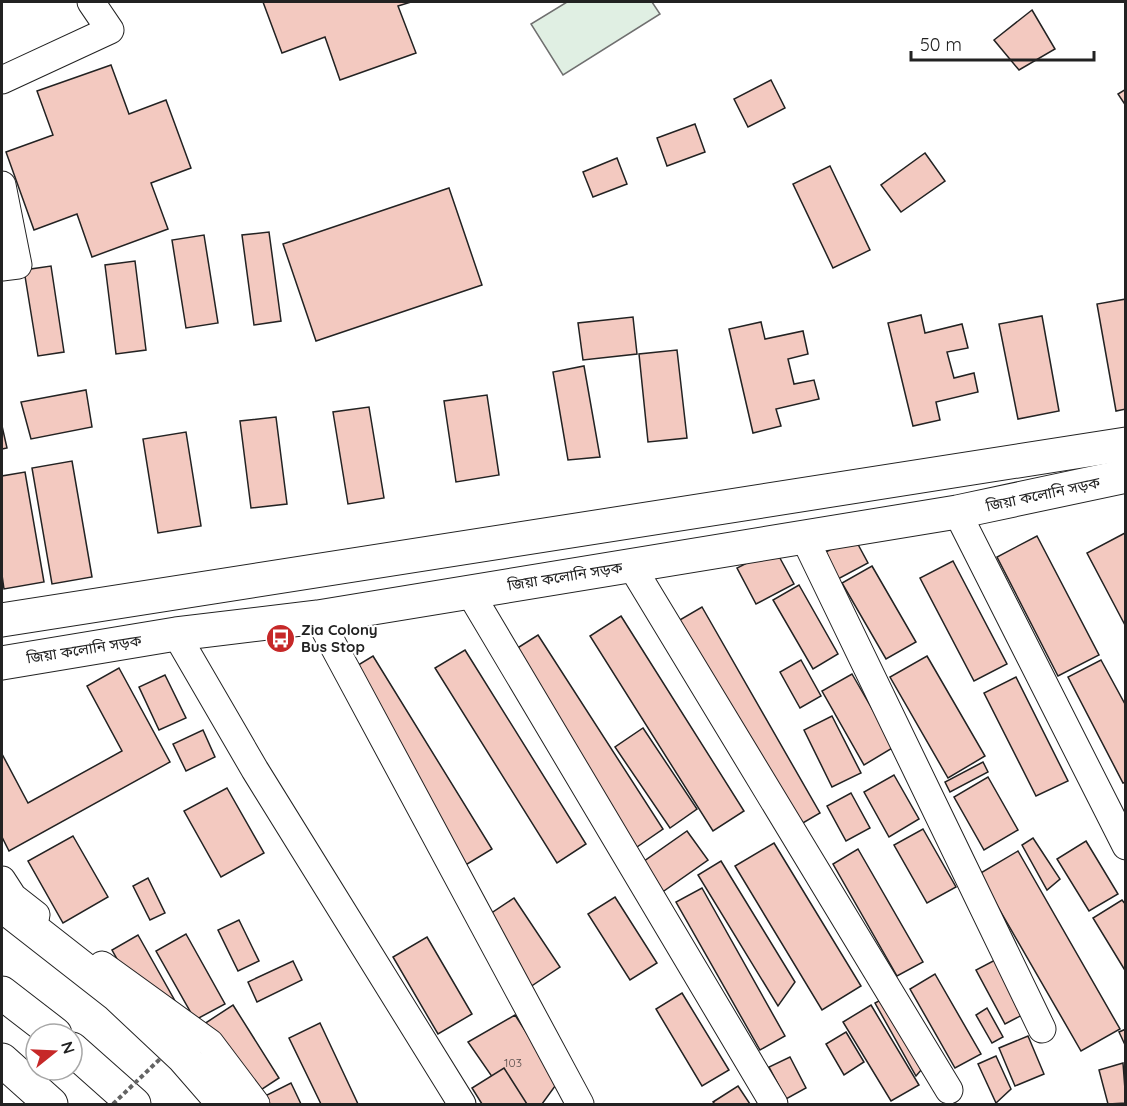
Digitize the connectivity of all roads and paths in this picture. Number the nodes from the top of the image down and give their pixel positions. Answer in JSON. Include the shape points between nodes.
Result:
{"nodes":[{"id":1,"x":91,"y":2,"type":"edge"},
{"id":2,"x":2,"y":80,"type":"edge"},
{"id":3,"x":2,"y":184,"type":"edge"},
{"id":4,"x":2,"y":267,"type":"edge"},
{"id":5,"x":1125,"y":444,"type":"edge"},
{"id":6,"x":1125,"y":476,"type":"edge"},
{"id":7,"x":957,"y":512,"type":"junction"},
{"id":8,"x":804,"y":537,"type":"junction"},
{"id":9,"x":631,"y":565,"type":"junction"},
{"id":10,"x":469,"y":591,"type":"junction"},
{"id":11,"x":318,"y":617,"type":"junction"},
{"id":12,"x":2,"y":620,"type":"edge"},
{"id":13,"x":176,"y":634,"type":"junction"},
{"id":14,"x":2,"y":663,"type":"edge"},
{"id":15,"x":1125,"y":846,"type":"edge"},
{"id":16,"x":2,"y":880,"type":"edge"},
{"id":17,"x":2,"y":904,"type":"edge"},
{"id":18,"x":2,"y":993,"type":"edge"},
{"id":19,"x":40,"y":1022,"type":"edge"},
{"id":20,"x":1042,"y":1029,"type":"dead end"},
{"id":21,"x":161,"y":1058,"type":"dead end"},
{"id":22,"x":2,"y":1060,"type":"edge"},
{"id":23,"x":84,"y":1060,"type":"edge"},
{"id":24,"x":949,"y":1090,"type":"dead end"},
{"id":25,"x":51,"y":1104,"type":"edge"},
{"id":26,"x":113,"y":1104,"type":"edge"},
{"id":27,"x":134,"y":1104,"type":"edge"},
{"id":28,"x":224,"y":1104,"type":"edge"},
{"id":29,"x":256,"y":1104,"type":"edge"},
{"id":30,"x":462,"y":1104,"type":"edge"},
{"id":31,"x":580,"y":1104,"type":"edge"},
{"id":32,"x":774,"y":1104,"type":"edge"}],
"edges":[{"from":1,"to":2,"type":"street","via":[[110,30]]},
{"from":3,"to":4,"type":"street","via":[[18,265]]},
{"from":5,"to":12,"type":"main road"},
{"from":6,"to":7,"type":"main road","name":"জিয়া কলোনি সড়ক"},
{"from":7,"to":8,"type":"main road","name":"জিয়া কলোনি সড়ক"},
{"from":7,"to":15,"type":"street"},
{"from":8,"to":9,"type":"main road","name":"জিয়া কলোনি সড়ক"},
{"from":8,"to":20,"type":"street"},
{"from":9,"to":10,"type":"main road","name":"জিয়া কলোনি সড়ক"},
{"from":9,"to":24,"type":"street"},
{"from":10,"to":11,"type":"main road","name":"জিয়া কলোনি সড়ক"},
{"from":10,"to":32,"type":"street"},
{"from":11,"to":13,"type":"main road","name":"জিয়া কলোনি সড়ক"},
{"from":11,"to":31,"type":"street"},
{"from":13,"to":14,"type":"main road","name":"জিয়া কলোনি সড়ক"},
{"from":13,"to":30,"type":"street","via":[[255,770]]},
{"from":16,"to":29,"type":"street","via":[[14,897],[64,938],[210,1043]]},
{"from":17,"to":28,"type":"main road","via":[[117,995],[183,1057]]},
{"from":18,"to":19,"type":"main road"},
{"from":21,"to":26,"type":"path","bridge":true},
{"from":22,"to":25,"type":"main road"},
{"from":23,"to":27,"type":"main road"}]}
